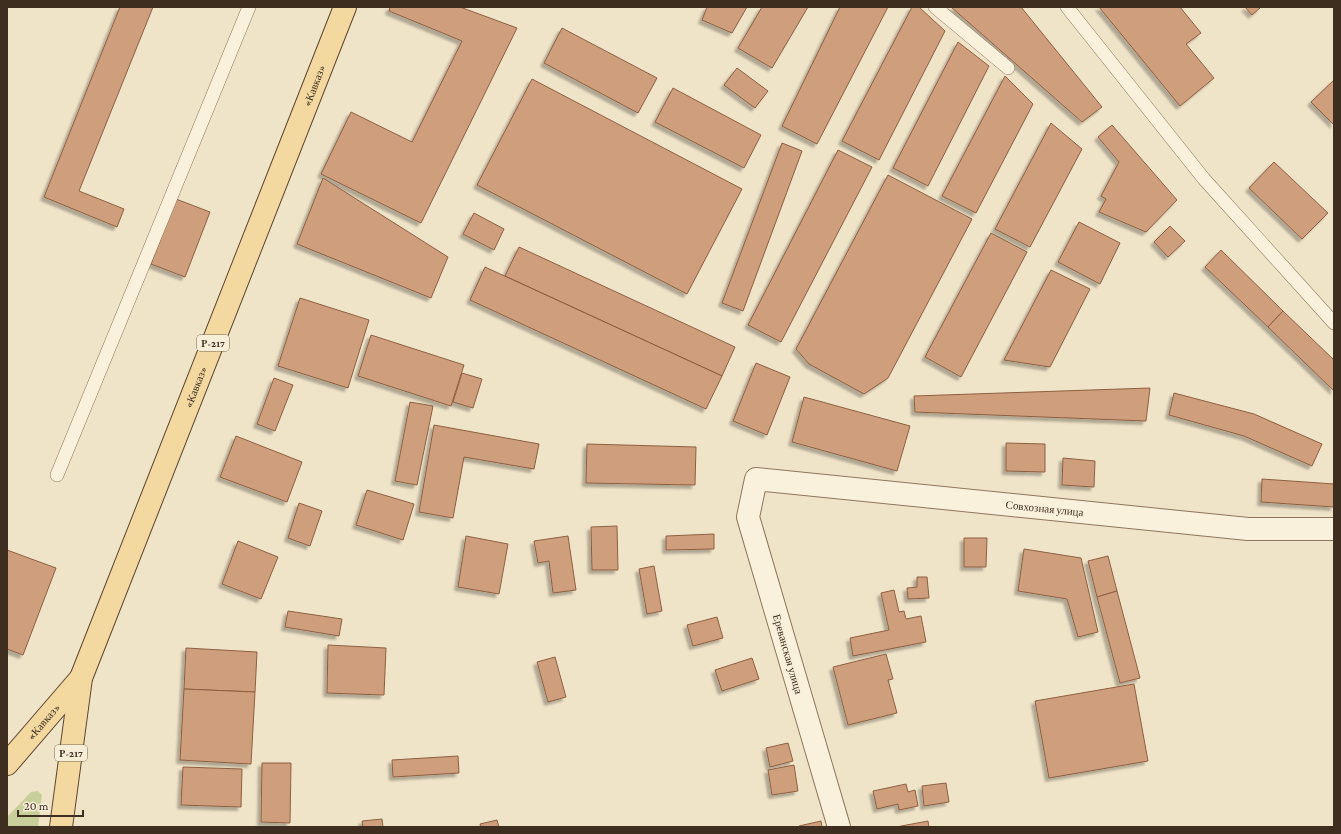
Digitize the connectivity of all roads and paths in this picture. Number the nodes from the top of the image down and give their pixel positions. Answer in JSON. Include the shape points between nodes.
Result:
{"nodes":[{"id":1,"x":249,"y":7,"type":"edge"},
{"id":2,"x":345,"y":7,"type":"edge"},
{"id":3,"x":935,"y":7,"type":"edge"},
{"id":4,"x":1067,"y":7,"type":"edge"},
{"id":5,"x":1008,"y":68,"type":"dead end"},
{"id":6,"x":1334,"y":323,"type":"edge"},
{"id":7,"x":57,"y":474,"type":"dead end"},
{"id":8,"x":756,"y":479,"type":"joint"},
{"id":9,"x":1334,"y":529,"type":"edge"},
{"id":10,"x":81,"y":678,"type":"junction"},
{"id":11,"x":7,"y":764,"type":"edge"},
{"id":12,"x":61,"y":827,"type":"edge"},
{"id":13,"x":839,"y":827,"type":"edge"}],
"edges":[{"from":1,"to":7,"type":"lane"},
{"from":2,"to":10,"type":"main road","name":"«Кавказ»","number":"Р-217"},
{"from":3,"to":5,"type":"lane"},
{"from":4,"to":6,"type":"lane","via":[[1204,179]]},
{"from":8,"to":9,"type":"street","name":"Совхозная улица","via":[[1248,529]]},
{"from":8,"to":13,"type":"street","name":"Ереванская улица","via":[[748,517]]},
{"from":10,"to":11,"type":"main road","name":"«Кавказ»","number":"Р-217"},
{"from":10,"to":12,"type":"main road","name":"«Кавказ»","number":"Р-217"}]}
